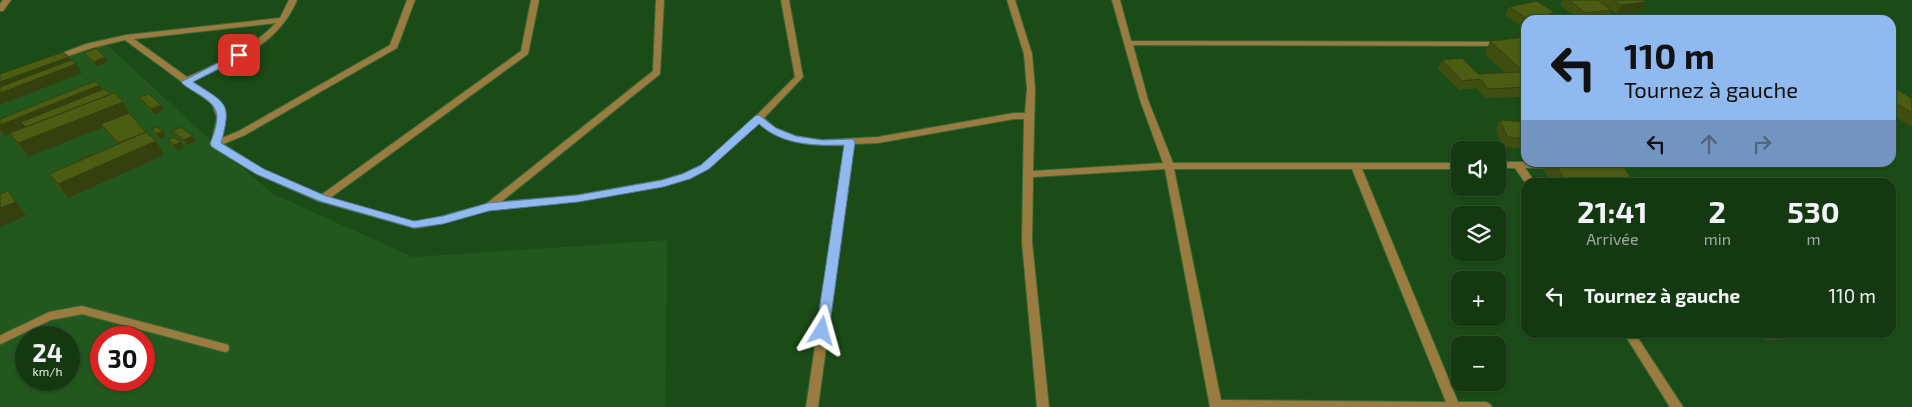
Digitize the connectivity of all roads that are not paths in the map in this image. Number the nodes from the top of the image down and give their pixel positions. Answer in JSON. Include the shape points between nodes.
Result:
{"nodes":[{"id":1,"x":6,"y":0,"type":"edge"},
{"id":2,"x":293,"y":0,"type":"edge"},
{"id":3,"x":411,"y":0,"type":"edge"},
{"id":4,"x":535,"y":0,"type":"edge"},
{"id":5,"x":660,"y":0,"type":"edge"},
{"id":6,"x":785,"y":0,"type":"edge"},
{"id":7,"x":1011,"y":0,"type":"edge"},
{"id":8,"x":1116,"y":0,"type":"edge"},
{"id":9,"x":0,"y":9,"type":"edge"},
{"id":10,"x":283,"y":20,"type":"junction"},
{"id":11,"x":126,"y":37,"type":"junction"},
{"id":12,"x":1128,"y":43,"type":"junction"},
{"id":13,"x":1521,"y":44,"type":"edge"},
{"id":14,"x":43,"y":62,"type":"edge"},
{"id":15,"x":186,"y":82,"type":"junction"},
{"id":16,"x":1029,"y":116,"type":"junction"},
{"id":17,"x":759,"y":118,"type":"junction"},
{"id":18,"x":850,"y":142,"type":"junction"},
{"id":19,"x":216,"y":144,"type":"junction"},
{"id":20,"x":1518,"y":165,"type":"joint"},
{"id":21,"x":1169,"y":166,"type":"junction"},
{"id":22,"x":1451,"y":166,"type":"edge"},
{"id":23,"x":1506,"y":166,"type":"edge"},
{"id":24,"x":1356,"y":167,"type":"junction"},
{"id":25,"x":1027,"y":174,"type":"junction"},
{"id":26,"x":1527,"y":178,"type":"edge"},
{"id":27,"x":322,"y":199,"type":"junction"},
{"id":28,"x":488,"y":207,"type":"junction"},
{"id":29,"x":1632,"y":338,"type":"edge"},
{"id":30,"x":0,"y":340,"type":"edge"},
{"id":31,"x":225,"y":348,"type":"dead end"},
{"id":32,"x":1216,"y":406,"type":"edge"},
{"id":33,"x":812,"y":407,"type":"edge"},
{"id":34,"x":1043,"y":407,"type":"edge"},
{"id":35,"x":1454,"y":407,"type":"edge"},
{"id":36,"x":1486,"y":407,"type":"edge"},
{"id":37,"x":1677,"y":407,"type":"edge"}],
"edges":[{"from":1,"to":9,"type":"street"},
{"from":2,"to":10,"type":"street"},
{"from":3,"to":19,"type":"street","via":[[394,46],[242,133]]},
{"from":4,"to":27,"type":"street","via":[[525,52]]},
{"from":5,"to":28,"type":"street","via":[[657,72]]},
{"from":6,"to":17,"type":"street","via":[[799,77]]},
{"from":7,"to":16,"type":"street","via":[[1028,54]]},
{"from":8,"to":12,"type":"street"},
{"from":10,"to":11,"type":"street"},
{"from":10,"to":15,"type":"street","via":[[239,55]]},
{"from":11,"to":14,"type":"street"},
{"from":11,"to":15,"type":"street"},
{"from":12,"to":13,"type":"street"},
{"from":12,"to":21,"type":"street","via":[[1144,100]]},
{"from":15,"to":19,"type":"street","via":[[216,102],[221,110],[223,118]]},
{"from":16,"to":18,"type":"street"},
{"from":16,"to":25,"type":"street"},
{"from":17,"to":18,"type":"street","via":[[772,130],[794,139]]},
{"from":17,"to":28,"type":"street","via":[[705,167],[686,176],[578,198]]},
{"from":18,"to":33,"type":"street"},
{"from":19,"to":27,"type":"street","via":[[260,172]]},
{"from":20,"to":23,"type":"street"},
{"from":20,"to":26,"type":"street"},
{"from":21,"to":24,"type":"street"},
{"from":21,"to":25,"type":"street"},
{"from":21,"to":32,"type":"street"},
{"from":22,"to":24,"type":"street"},
{"from":24,"to":35,"type":"street"},
{"from":25,"to":34,"type":"street","via":[[1027,242]]},
{"from":27,"to":28,"type":"street","via":[[414,225]]},
{"from":29,"to":37,"type":"street"},
{"from":30,"to":31,"type":"lane","via":[[44,317],[66,310],[82,310]]},
{"from":32,"to":35,"type":"street"},
{"from":35,"to":36,"type":"street"}]}
